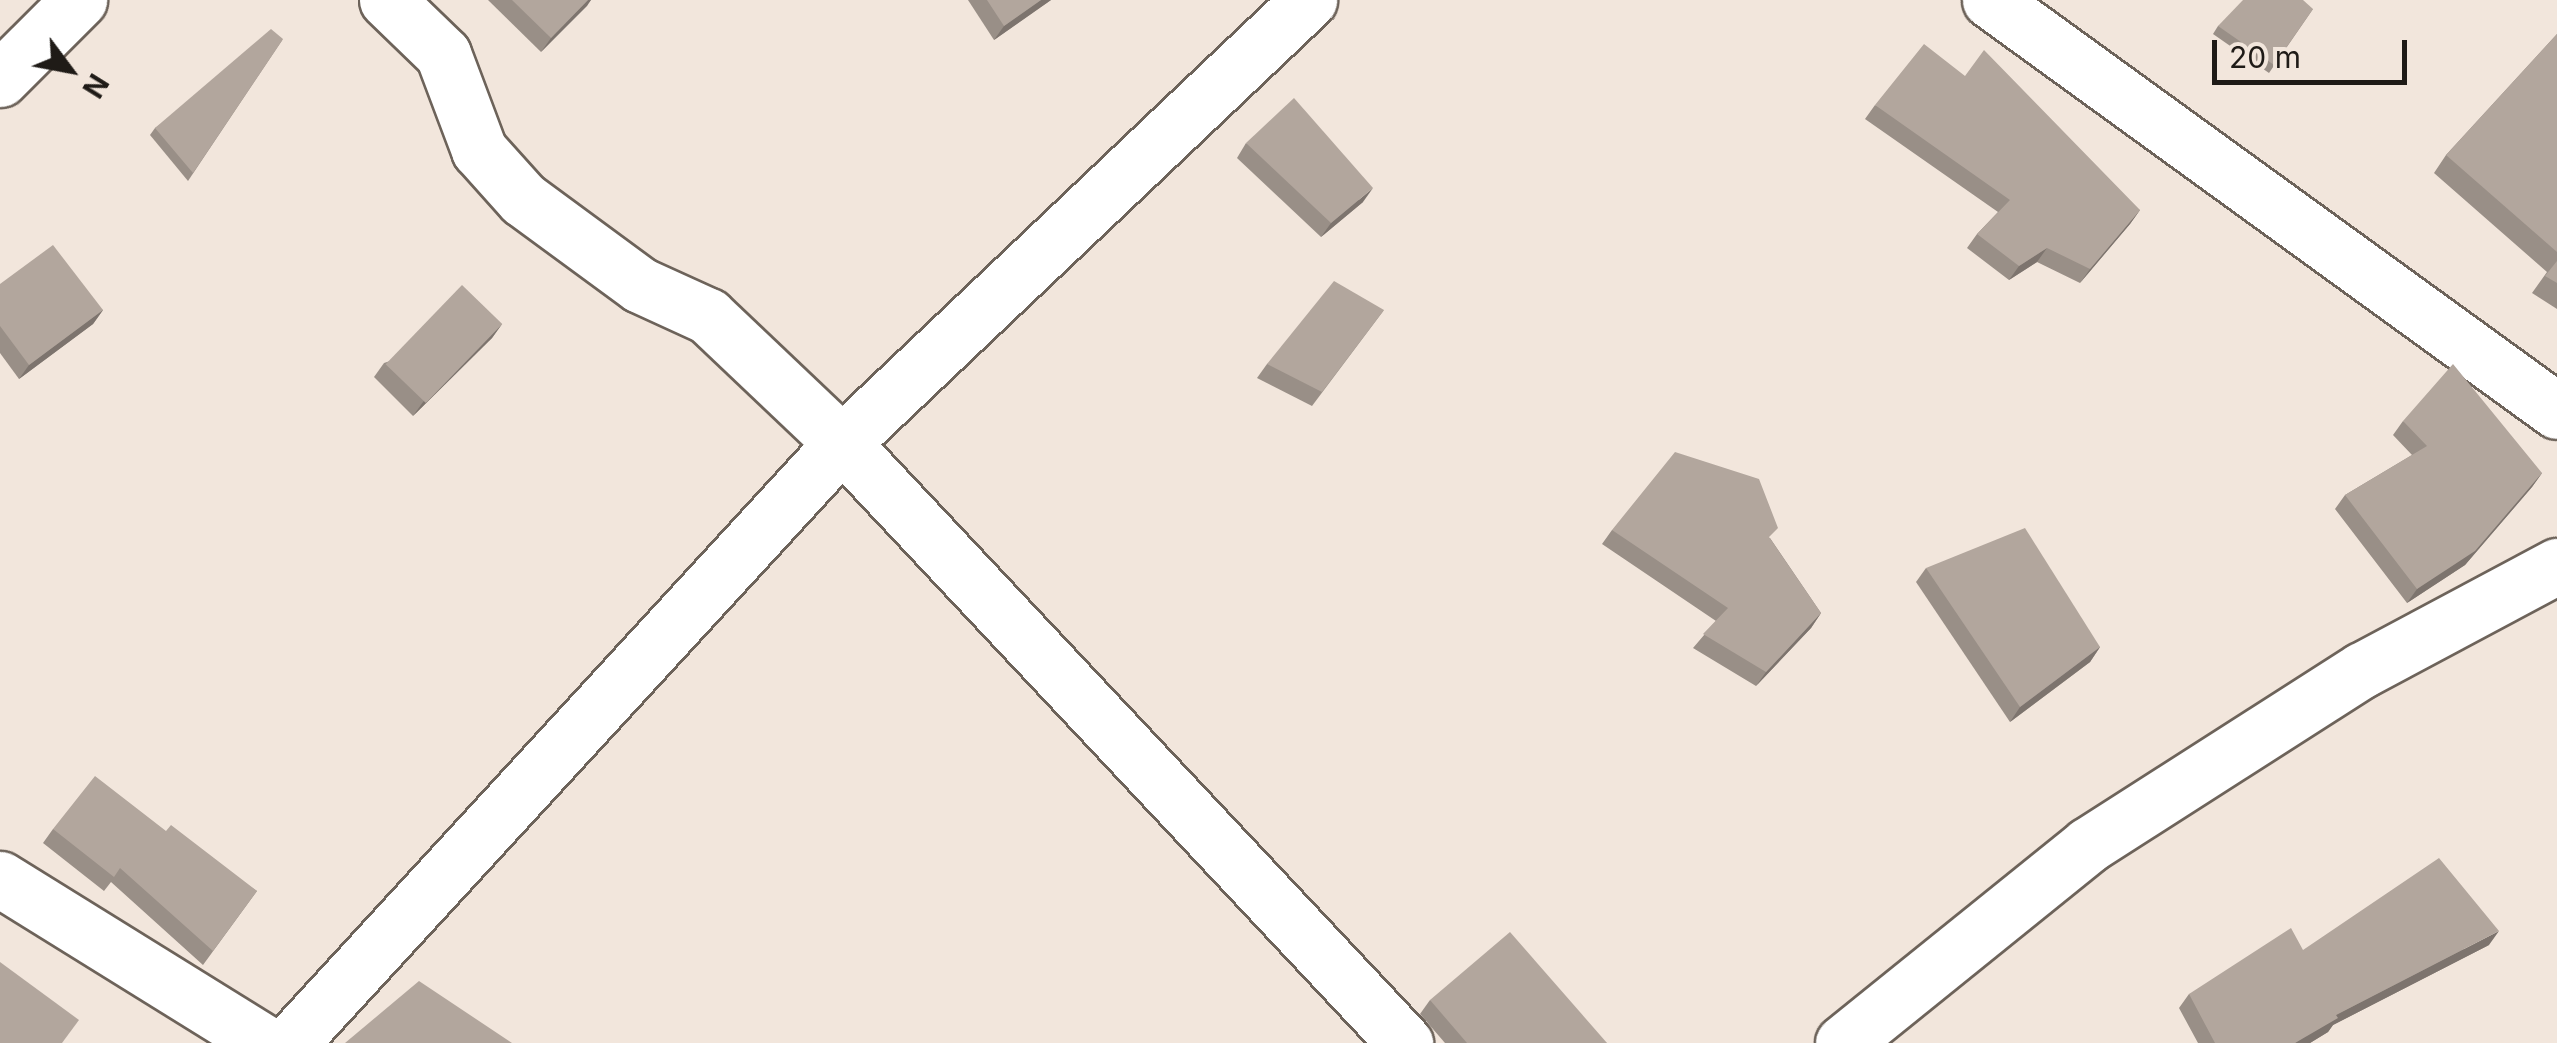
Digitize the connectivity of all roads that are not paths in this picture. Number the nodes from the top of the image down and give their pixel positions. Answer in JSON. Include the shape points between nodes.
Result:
{"nodes":[{"id":1,"x":79,"y":0,"type":"edge"},
{"id":2,"x":386,"y":0,"type":"edge"},
{"id":3,"x":1308,"y":0,"type":"edge"},
{"id":4,"x":1990,"y":0,"type":"edge"},
{"id":5,"x":0,"y":78,"type":"edge"},
{"id":6,"x":2557,"y":411,"type":"edge"},
{"id":7,"x":842,"y":443,"type":"junction"},
{"id":8,"x":2557,"y":566,"type":"edge"},
{"id":9,"x":0,"y":878,"type":"edge"},
{"id":10,"x":265,"y":1043,"type":"edge"},
{"id":11,"x":290,"y":1043,"type":"edge"},
{"id":12,"x":1406,"y":1043,"type":"edge"},
{"id":13,"x":1843,"y":1043,"type":"edge"}],
"edges":[{"from":1,"to":5,"type":"street"},
{"from":2,"to":7,"type":"street","via":[[443,54],[479,150],[523,199],[640,285],[708,316]]},
{"from":3,"to":7,"type":"street"},
{"from":4,"to":6,"type":"street"},
{"from":7,"to":11,"type":"street"},
{"from":7,"to":12,"type":"street"},
{"from":8,"to":13,"type":"street","via":[[2362,670],[2088,845]]},
{"from":9,"to":10,"type":"street"}]}
